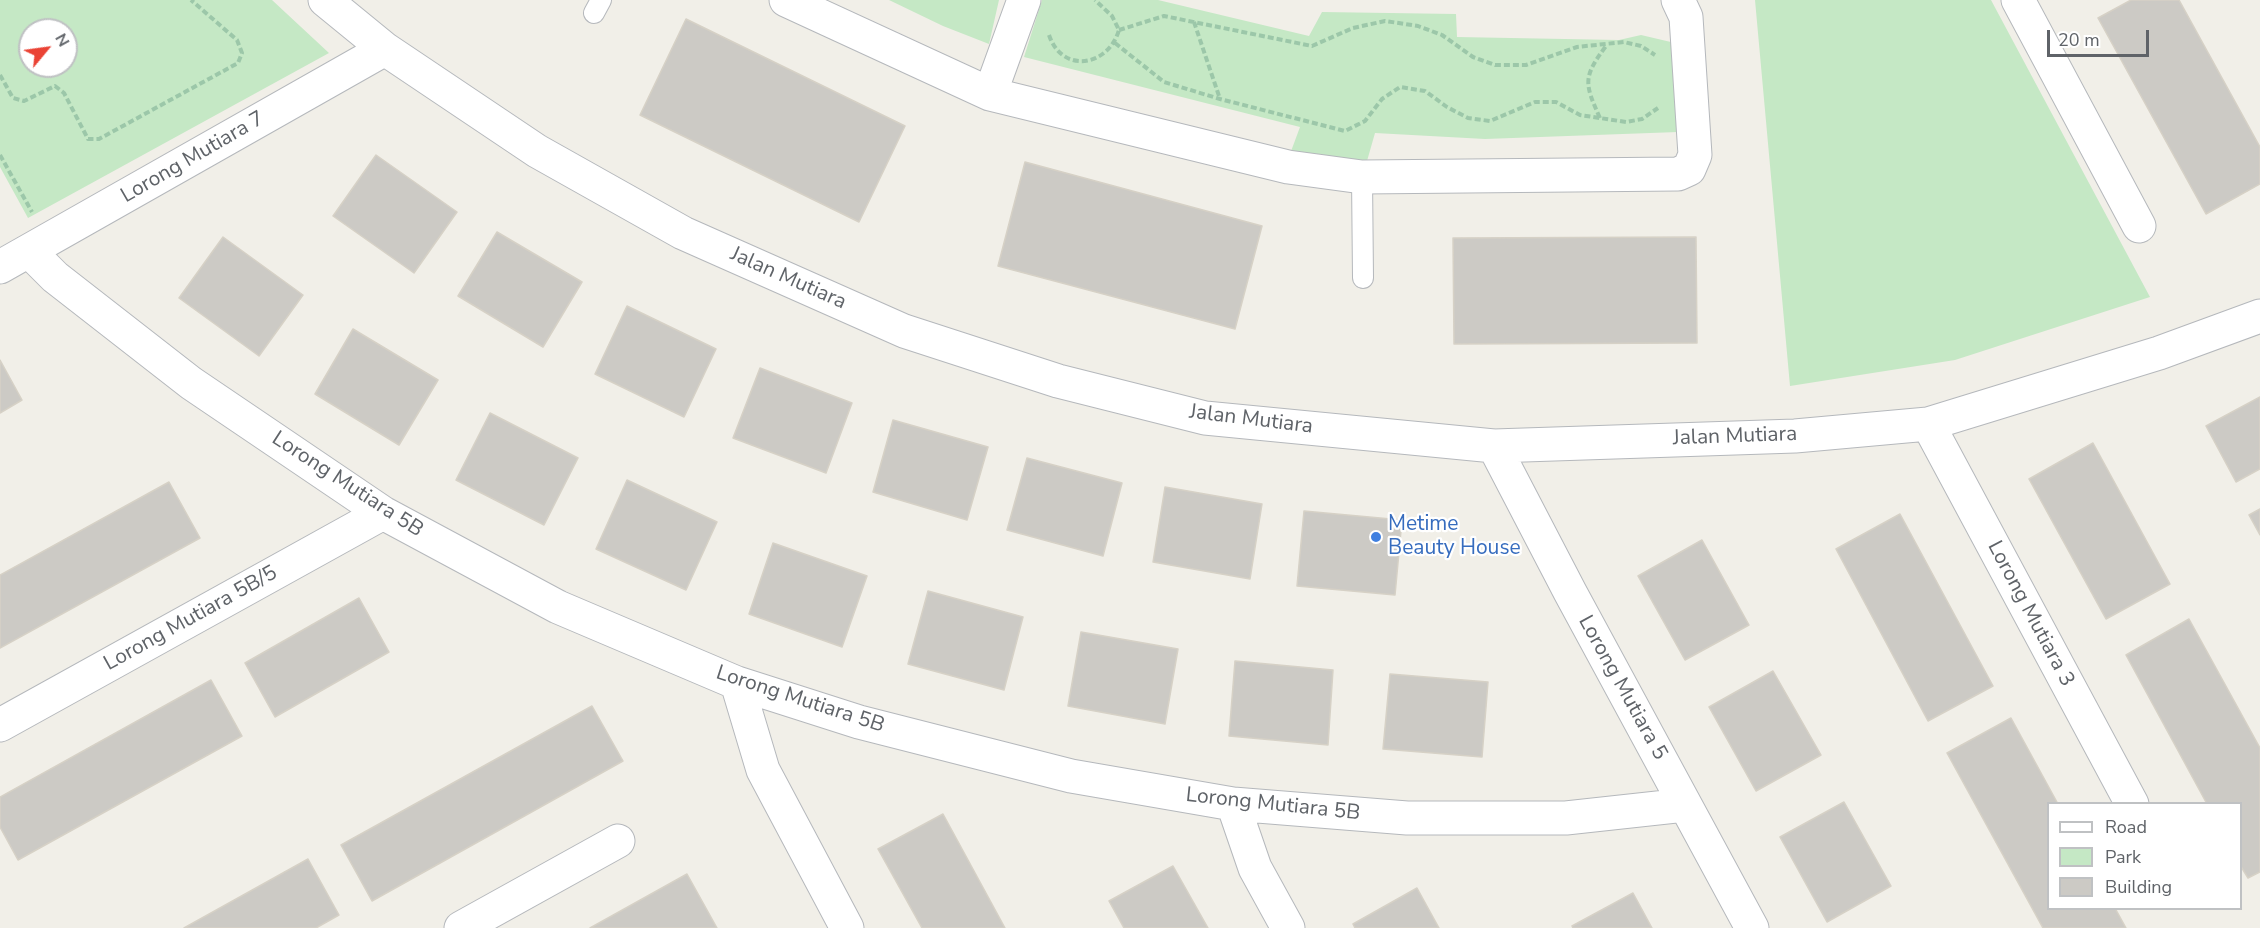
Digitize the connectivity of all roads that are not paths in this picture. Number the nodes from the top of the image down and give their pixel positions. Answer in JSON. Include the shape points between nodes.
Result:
{"nodes":[{"id":1,"x":325,"y":0,"type":"edge"},
{"id":2,"x":786,"y":0,"type":"edge"},
{"id":3,"x":1024,"y":0,"type":"edge"},
{"id":4,"x":1678,"y":0,"type":"edge"},
{"id":5,"x":2018,"y":0,"type":"edge"},
{"id":6,"x":385,"y":49,"type":"junction"},
{"id":7,"x":990,"y":94,"type":"junction"},
{"id":8,"x":1362,"y":177,"type":"junction"},
{"id":9,"x":2139,"y":226,"type":"dead end"},
{"id":10,"x":39,"y":245,"type":"junction"},
{"id":11,"x":0,"y":267,"type":"edge"},
{"id":12,"x":1363,"y":278,"type":"dead end"},
{"id":13,"x":2260,"y":316,"type":"edge"},
{"id":14,"x":1928,"y":424,"type":"junction"},
{"id":15,"x":1494,"y":446,"type":"junction"},
{"id":16,"x":383,"y":513,"type":"junction"},
{"id":17,"x":737,"y":683,"type":"junction"},
{"id":18,"x":0,"y":724,"type":"edge"},
{"id":19,"x":2131,"y":802,"type":"edge"},
{"id":20,"x":1233,"y":804,"type":"junction"},
{"id":21,"x":1685,"y":805,"type":"junction"},
{"id":22,"x":618,"y":841,"type":"dead end"},
{"id":23,"x":461,"y":928,"type":"edge"},
{"id":24,"x":847,"y":928,"type":"edge"},
{"id":25,"x":1288,"y":928,"type":"edge"},
{"id":26,"x":1752,"y":928,"type":"edge"}],
"edges":[{"from":1,"to":6,"type":"street","name":"Jalan Mutiara"},
{"from":2,"to":7,"type":"street"},
{"from":3,"to":7,"type":"street"},
{"from":4,"to":8,"type":"street","via":[[1686,17],[1688,40],[1695,155],[1689,169],[1678,174]]},
{"from":5,"to":9,"type":"street"},
{"from":6,"to":10,"type":"street","name":"Lorong Mutiara 7"},
{"from":6,"to":15,"type":"street","name":"Jalan Mutiara","via":[[537,151],[683,233],[904,331],[1058,381],[1205,418]]},
{"from":7,"to":8,"type":"street","via":[[1288,167]]},
{"from":8,"to":12,"type":"lane"},
{"from":10,"to":11,"type":"street","name":"Lorong Mutiara 7"},
{"from":10,"to":16,"type":"street","name":"Lorong Mutiara 5B","via":[[55,277],[191,383]]},
{"from":13,"to":14,"type":"street","name":"Jalan Mutiara","via":[[2159,353]]},
{"from":14,"to":15,"type":"street","name":"Jalan Mutiara","via":[[1794,436]]},
{"from":14,"to":19,"type":"street","name":"Lorong Mutiara 3"},
{"from":15,"to":21,"type":"street","name":"Lorong Mutiara 5"},
{"from":16,"to":17,"type":"street","name":"Lorong Mutiara 5B","via":[[558,606]]},
{"from":16,"to":18,"type":"street","name":"Lorong Mutiara 5B/5"},
{"from":17,"to":20,"type":"street","name":"Lorong Mutiara 5B","via":[[859,722],[1060,773]]},
{"from":17,"to":24,"type":"street","via":[[762,770]]},
{"from":20,"to":21,"type":"street","name":"Lorong Mutiara 5B","via":[[1407,818],[1566,818]]},
{"from":20,"to":25,"type":"street","via":[[1255,868]]},
{"from":21,"to":26,"type":"street","name":"Lorong Mutiara 5"},
{"from":22,"to":23,"type":"street"}]}
